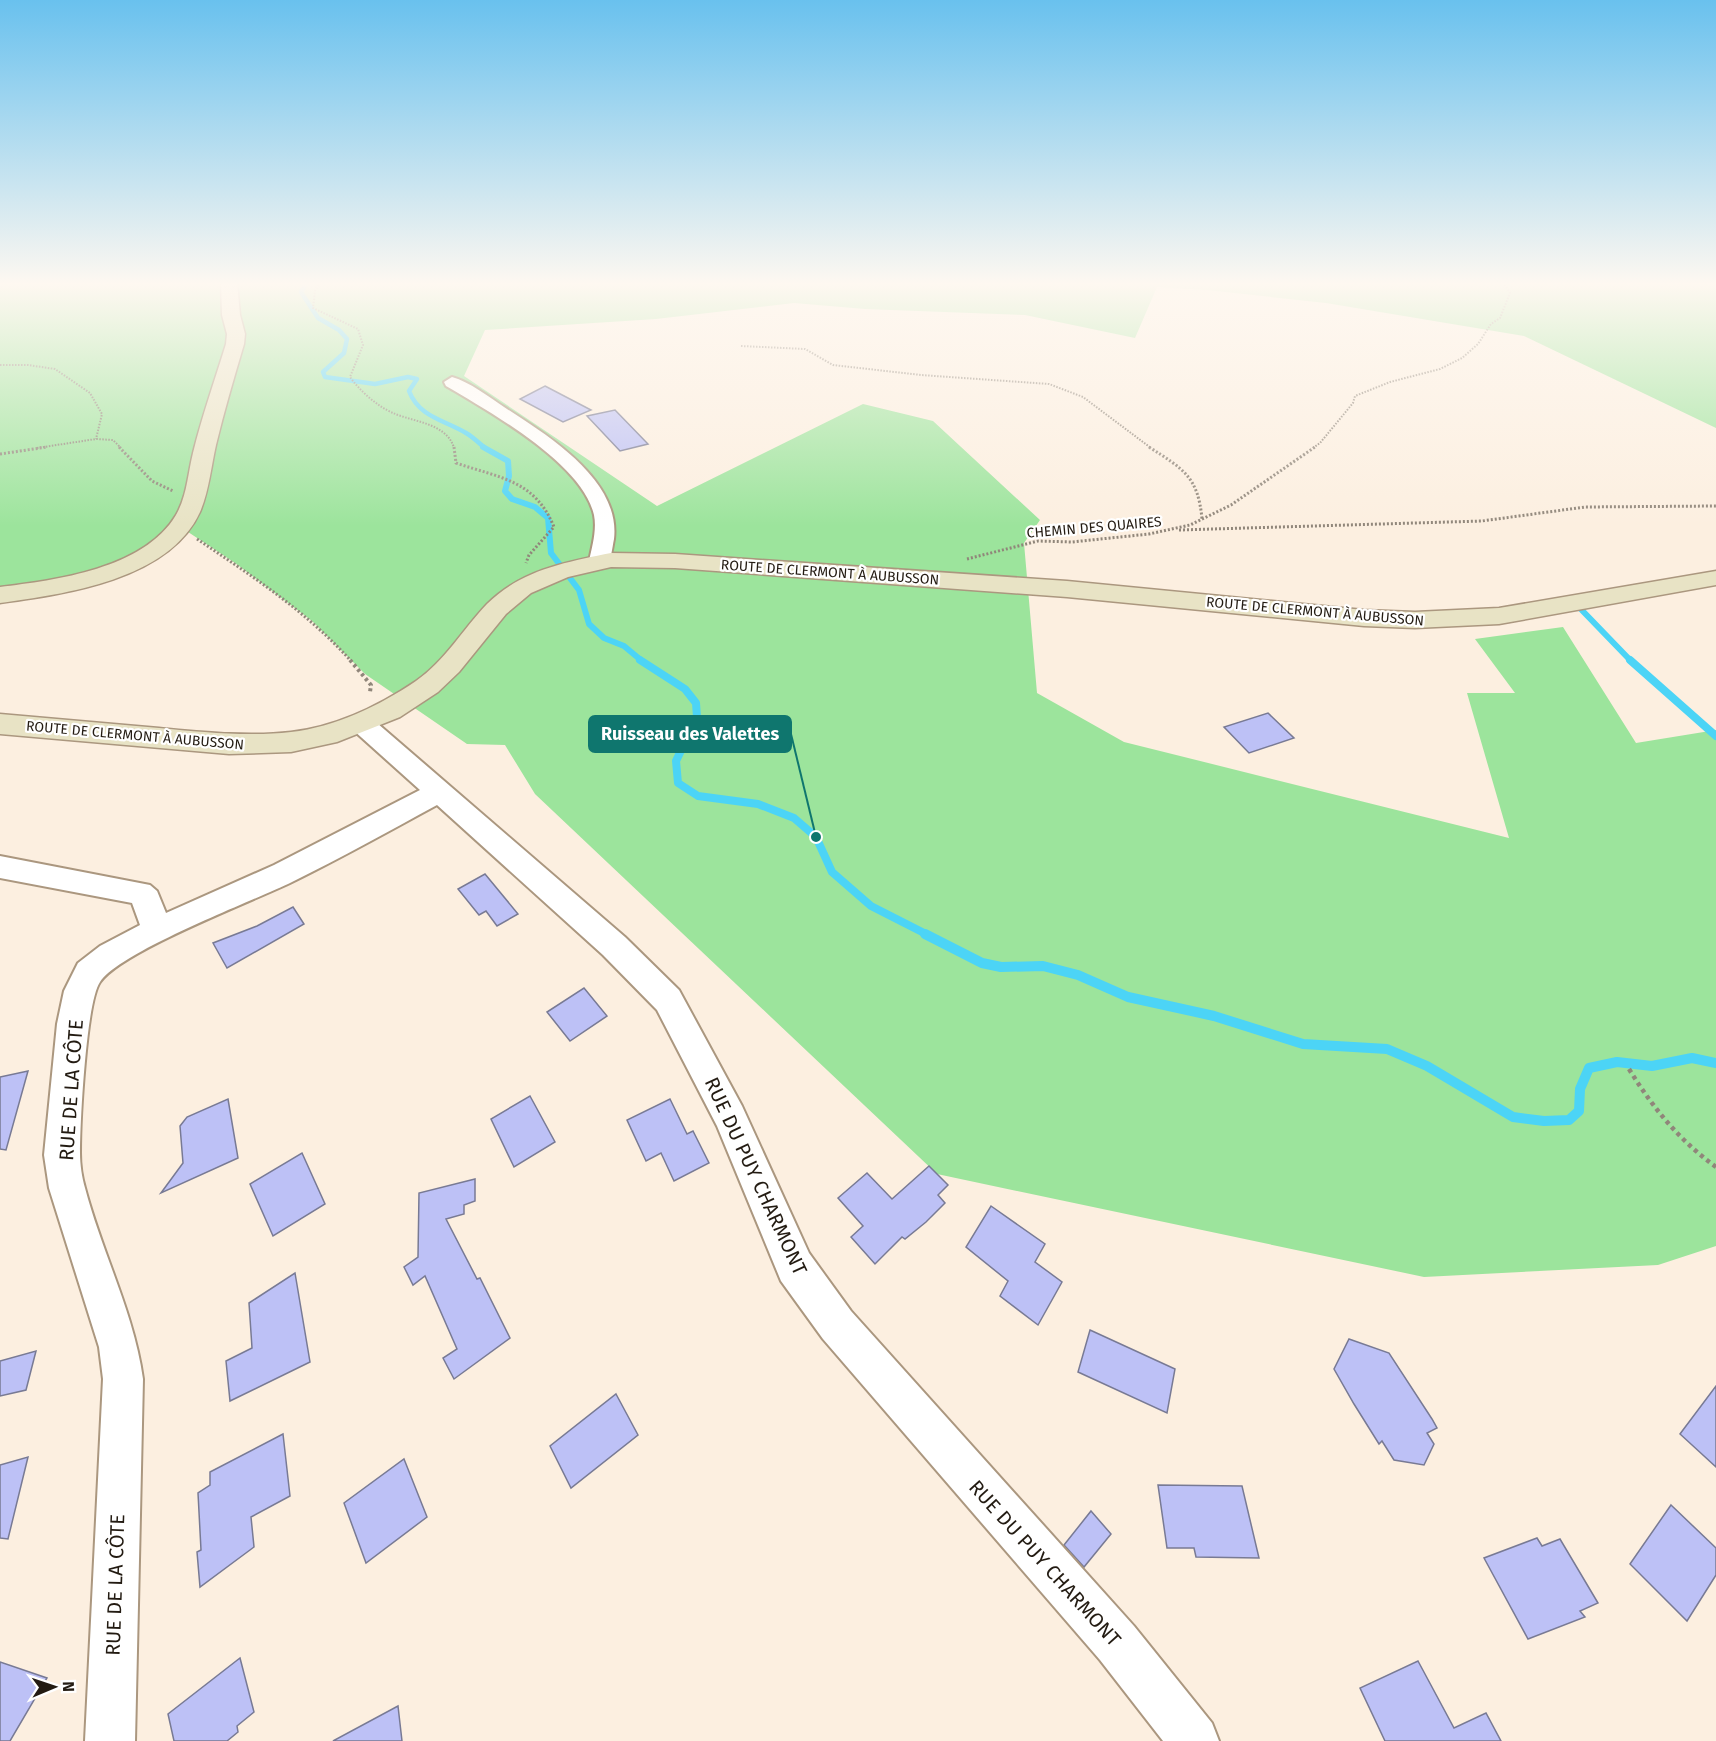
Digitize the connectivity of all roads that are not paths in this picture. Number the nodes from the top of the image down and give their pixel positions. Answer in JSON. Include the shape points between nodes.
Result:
{"nodes":[{"id":1,"x":229,"y":363,"type":"edge"},
{"id":2,"x":452,"y":382,"type":"dead end"},
{"id":3,"x":598,"y":561,"type":"junction"},
{"id":4,"x":1716,"y":578,"type":"edge"},
{"id":5,"x":0,"y":595,"type":"edge"},
{"id":6,"x":361,"y":723,"type":"junction"},
{"id":7,"x":0,"y":724,"type":"edge"},
{"id":8,"x":439,"y":792,"type":"junction"},
{"id":9,"x":0,"y":867,"type":"edge"},
{"id":10,"x":157,"y":930,"type":"junction"},
{"id":11,"x":110,"y":1741,"type":"edge"},
{"id":12,"x":1194,"y":1741,"type":"edge"}],
"edges":[{"from":1,"to":5,"type":"main road","via":[[195,494],[180,526],[153,550],[114,570],[71,583]]},
{"from":2,"to":3,"type":"street","via":[[532,432],[596,494],[604,514],[604,538]]},
{"from":3,"to":4,"type":"main road","name":"ROUTE DE CLERMONT À AUBUSSON","via":[[666,560],[1416,620],[1499,616]]},
{"from":3,"to":6,"type":"main road","name":"ROUTE DE CLERMONT À AUBUSSON","via":[[545,576],[513,595],[428,686]]},
{"from":6,"to":7,"type":"main road","name":"ROUTE DE CLERMONT À AUBUSSON","via":[[305,739],[253,744]]},
{"from":6,"to":8,"type":"street","name":"RUE DU PUY CHARMONT"},
{"from":8,"to":10,"type":"street","name":"RUE DE LA CÔTE","via":[[284,873]]},
{"from":8,"to":12,"type":"street","name":"RUE DU PUY CHARMONT","via":[[614,946],[668,1000],[730,1117],[795,1267],[837,1325],[1117,1643]]},
{"from":9,"to":10,"type":"street","via":[[140,893],[147,899]]},
{"from":10,"to":11,"type":"street","name":"RUE DE LA CÔTE","via":[[88,972],[74,1024],[62,1155],[67,1188],[119,1347],[123,1379]]}]}
